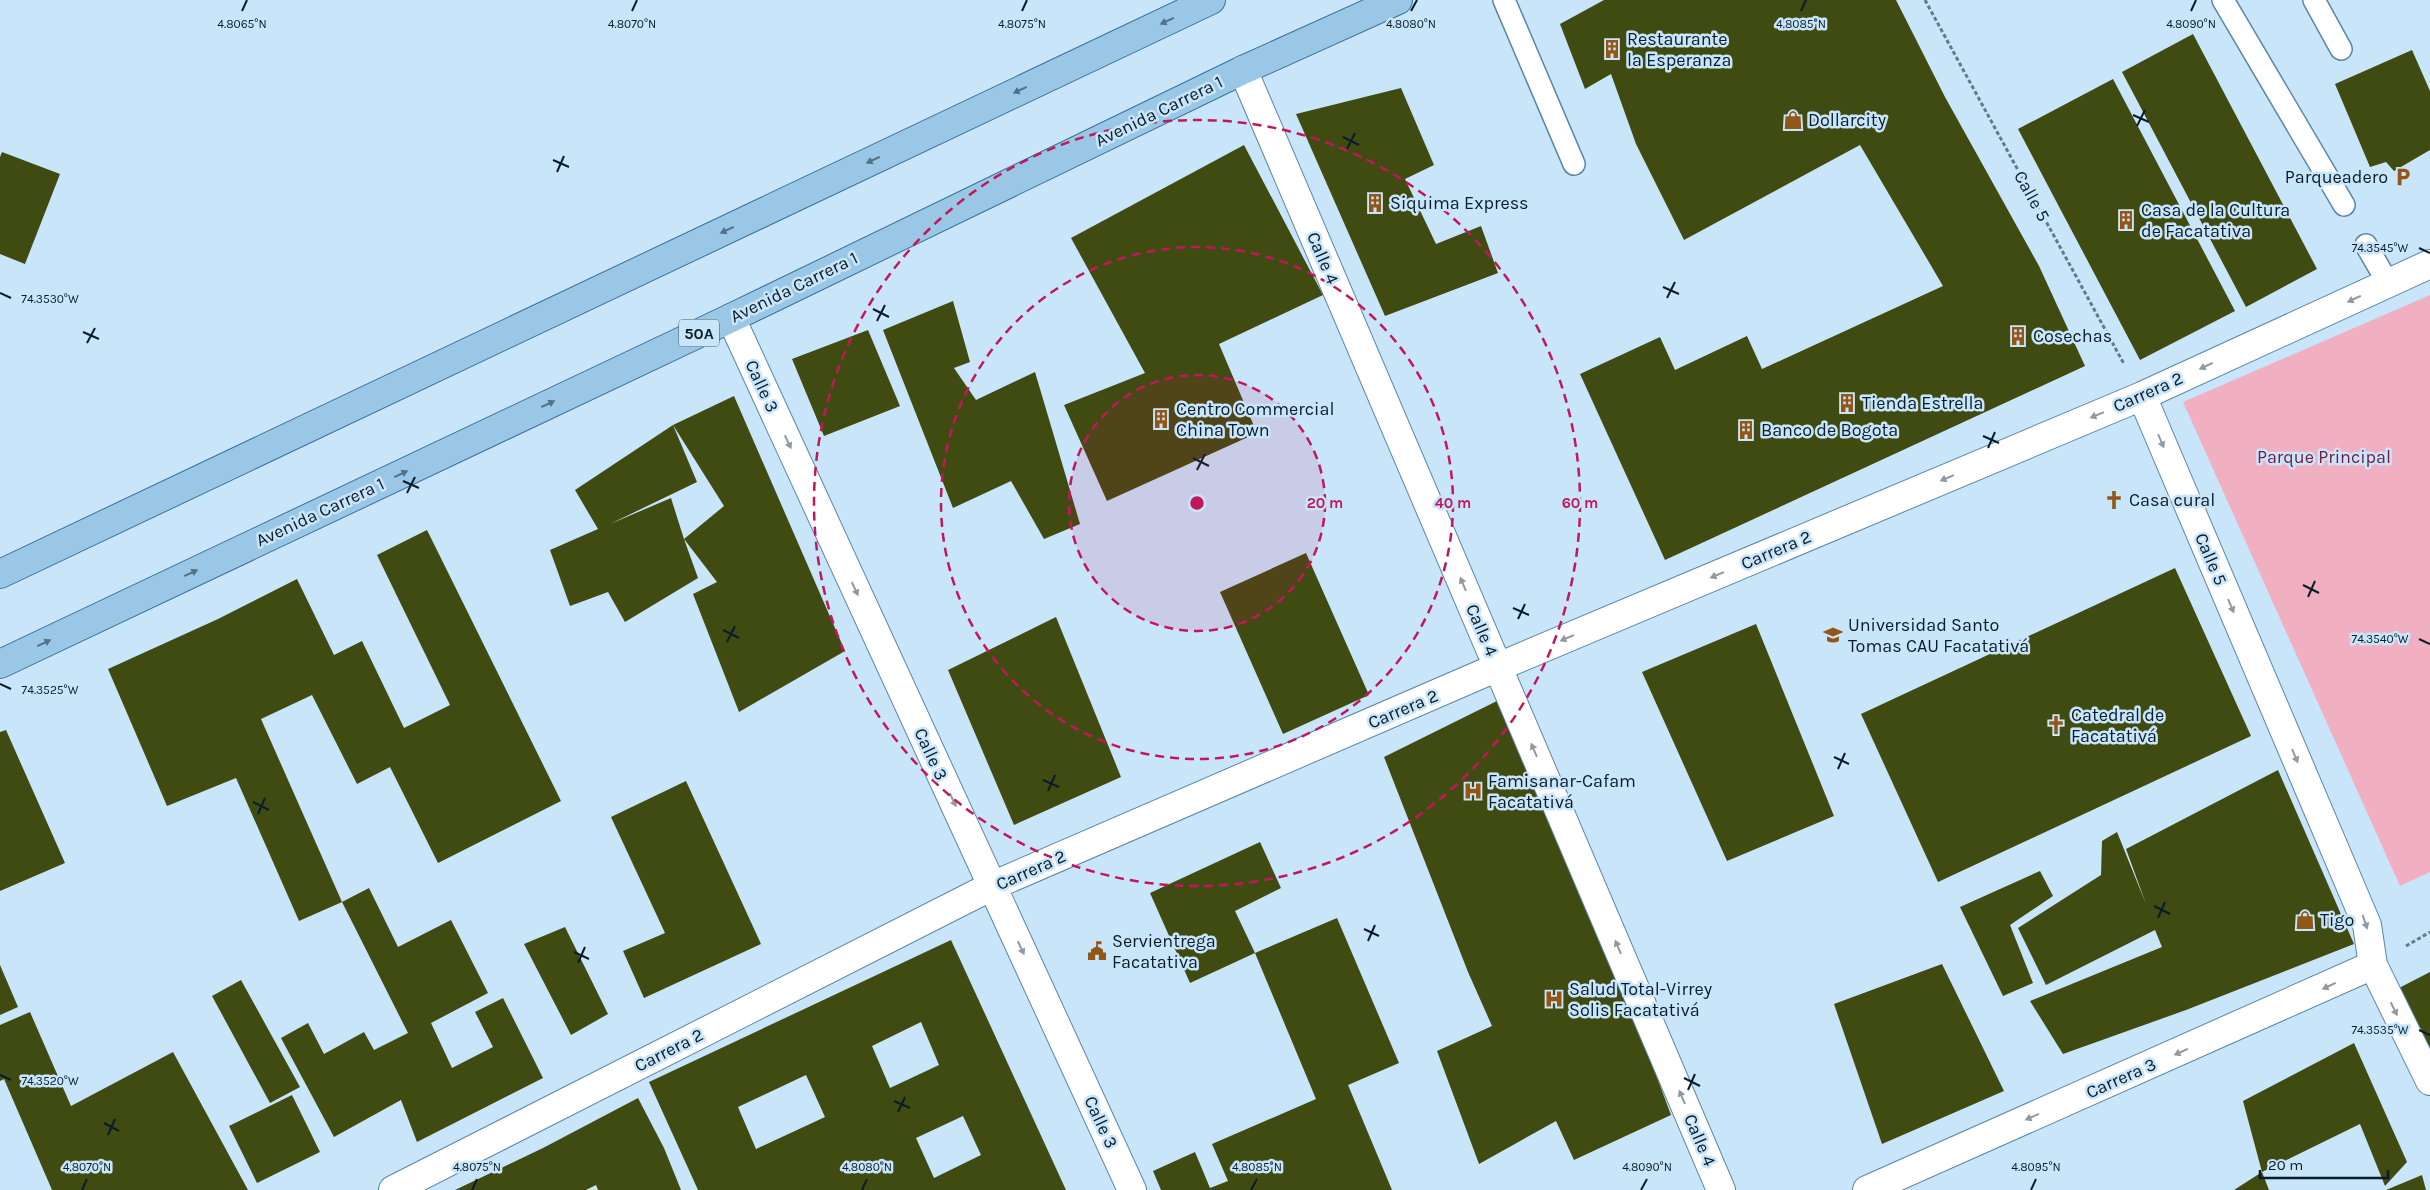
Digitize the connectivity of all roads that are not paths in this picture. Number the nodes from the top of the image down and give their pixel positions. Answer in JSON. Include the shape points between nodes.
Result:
{"nodes":[{"id":1,"x":1211,"y":0,"type":"edge"},
{"id":2,"x":1398,"y":0,"type":"edge"},
{"id":3,"x":1504,"y":0,"type":"edge"},
{"id":4,"x":2223,"y":0,"type":"edge"},
{"id":5,"x":2314,"y":0,"type":"edge"},
{"id":6,"x":2341,"y":49,"type":"dead end"},
{"id":7,"x":1243,"y":70,"type":"junction"},
{"id":8,"x":1574,"y":164,"type":"dead end"},
{"id":9,"x":2344,"y":206,"type":"dead end"},
{"id":10,"x":2366,"y":245,"type":"dead end"},
{"id":11,"x":2430,"y":264,"type":"edge"},
{"id":12,"x":2388,"y":284,"type":"junction"},
{"id":13,"x":730,"y":318,"type":"junction"},
{"id":14,"x":2142,"y":396,"type":"junction"},
{"id":15,"x":0,"y":574,"type":"edge"},
{"id":16,"x":0,"y":664,"type":"edge"},
{"id":17,"x":1498,"y":667,"type":"junction"},
{"id":18,"x":992,"y":886,"type":"junction"},
{"id":19,"x":2373,"y":965,"type":"junction"},
{"id":20,"x":2430,"y":1081,"type":"edge"},
{"id":21,"x":393,"y":1190,"type":"edge"},
{"id":22,"x":1132,"y":1190,"type":"edge"},
{"id":23,"x":1722,"y":1190,"type":"edge"},
{"id":24,"x":1868,"y":1190,"type":"edge"}],
"edges":[{"from":1,"to":15,"type":"main road","one_way":true},
{"from":2,"to":7,"type":"main road","name":"Avenida Carrera 1","number":"50A"},
{"from":3,"to":8,"type":"lane"},
{"from":4,"to":9,"type":"lane"},
{"from":5,"to":6,"type":"lane"},
{"from":7,"to":13,"type":"main road","name":"Avenida Carrera 1","number":"50A"},
{"from":17,"to":7,"type":"street","name":"Calle 4","one_way":true},
{"from":10,"to":12,"type":"lane"},
{"from":11,"to":12,"type":"street","name":"Carrera 2"},
{"from":12,"to":14,"type":"street","name":"Carrera 2","one_way":true},
{"from":16,"to":13,"type":"main road","name":"Avenida Carrera 1","number":"50A","one_way":true},
{"from":13,"to":18,"type":"street","name":"Calle 3","one_way":true},
{"from":14,"to":17,"type":"street","name":"Carrera 2","one_way":true},
{"from":14,"to":19,"type":"street","name":"Calle 5","one_way":true,"via":[[2367,925]]},
{"from":17,"to":18,"type":"street","name":"Carrera 2"},
{"from":23,"to":17,"type":"street","name":"Calle 4","one_way":true},
{"from":18,"to":21,"type":"street","name":"Carrera 2"},
{"from":18,"to":22,"type":"street","name":"Calle 3","one_way":true},
{"from":19,"to":20,"type":"street","name":"Calle 5","one_way":true},
{"from":19,"to":24,"type":"street","name":"Carrera 3","one_way":true}]}
